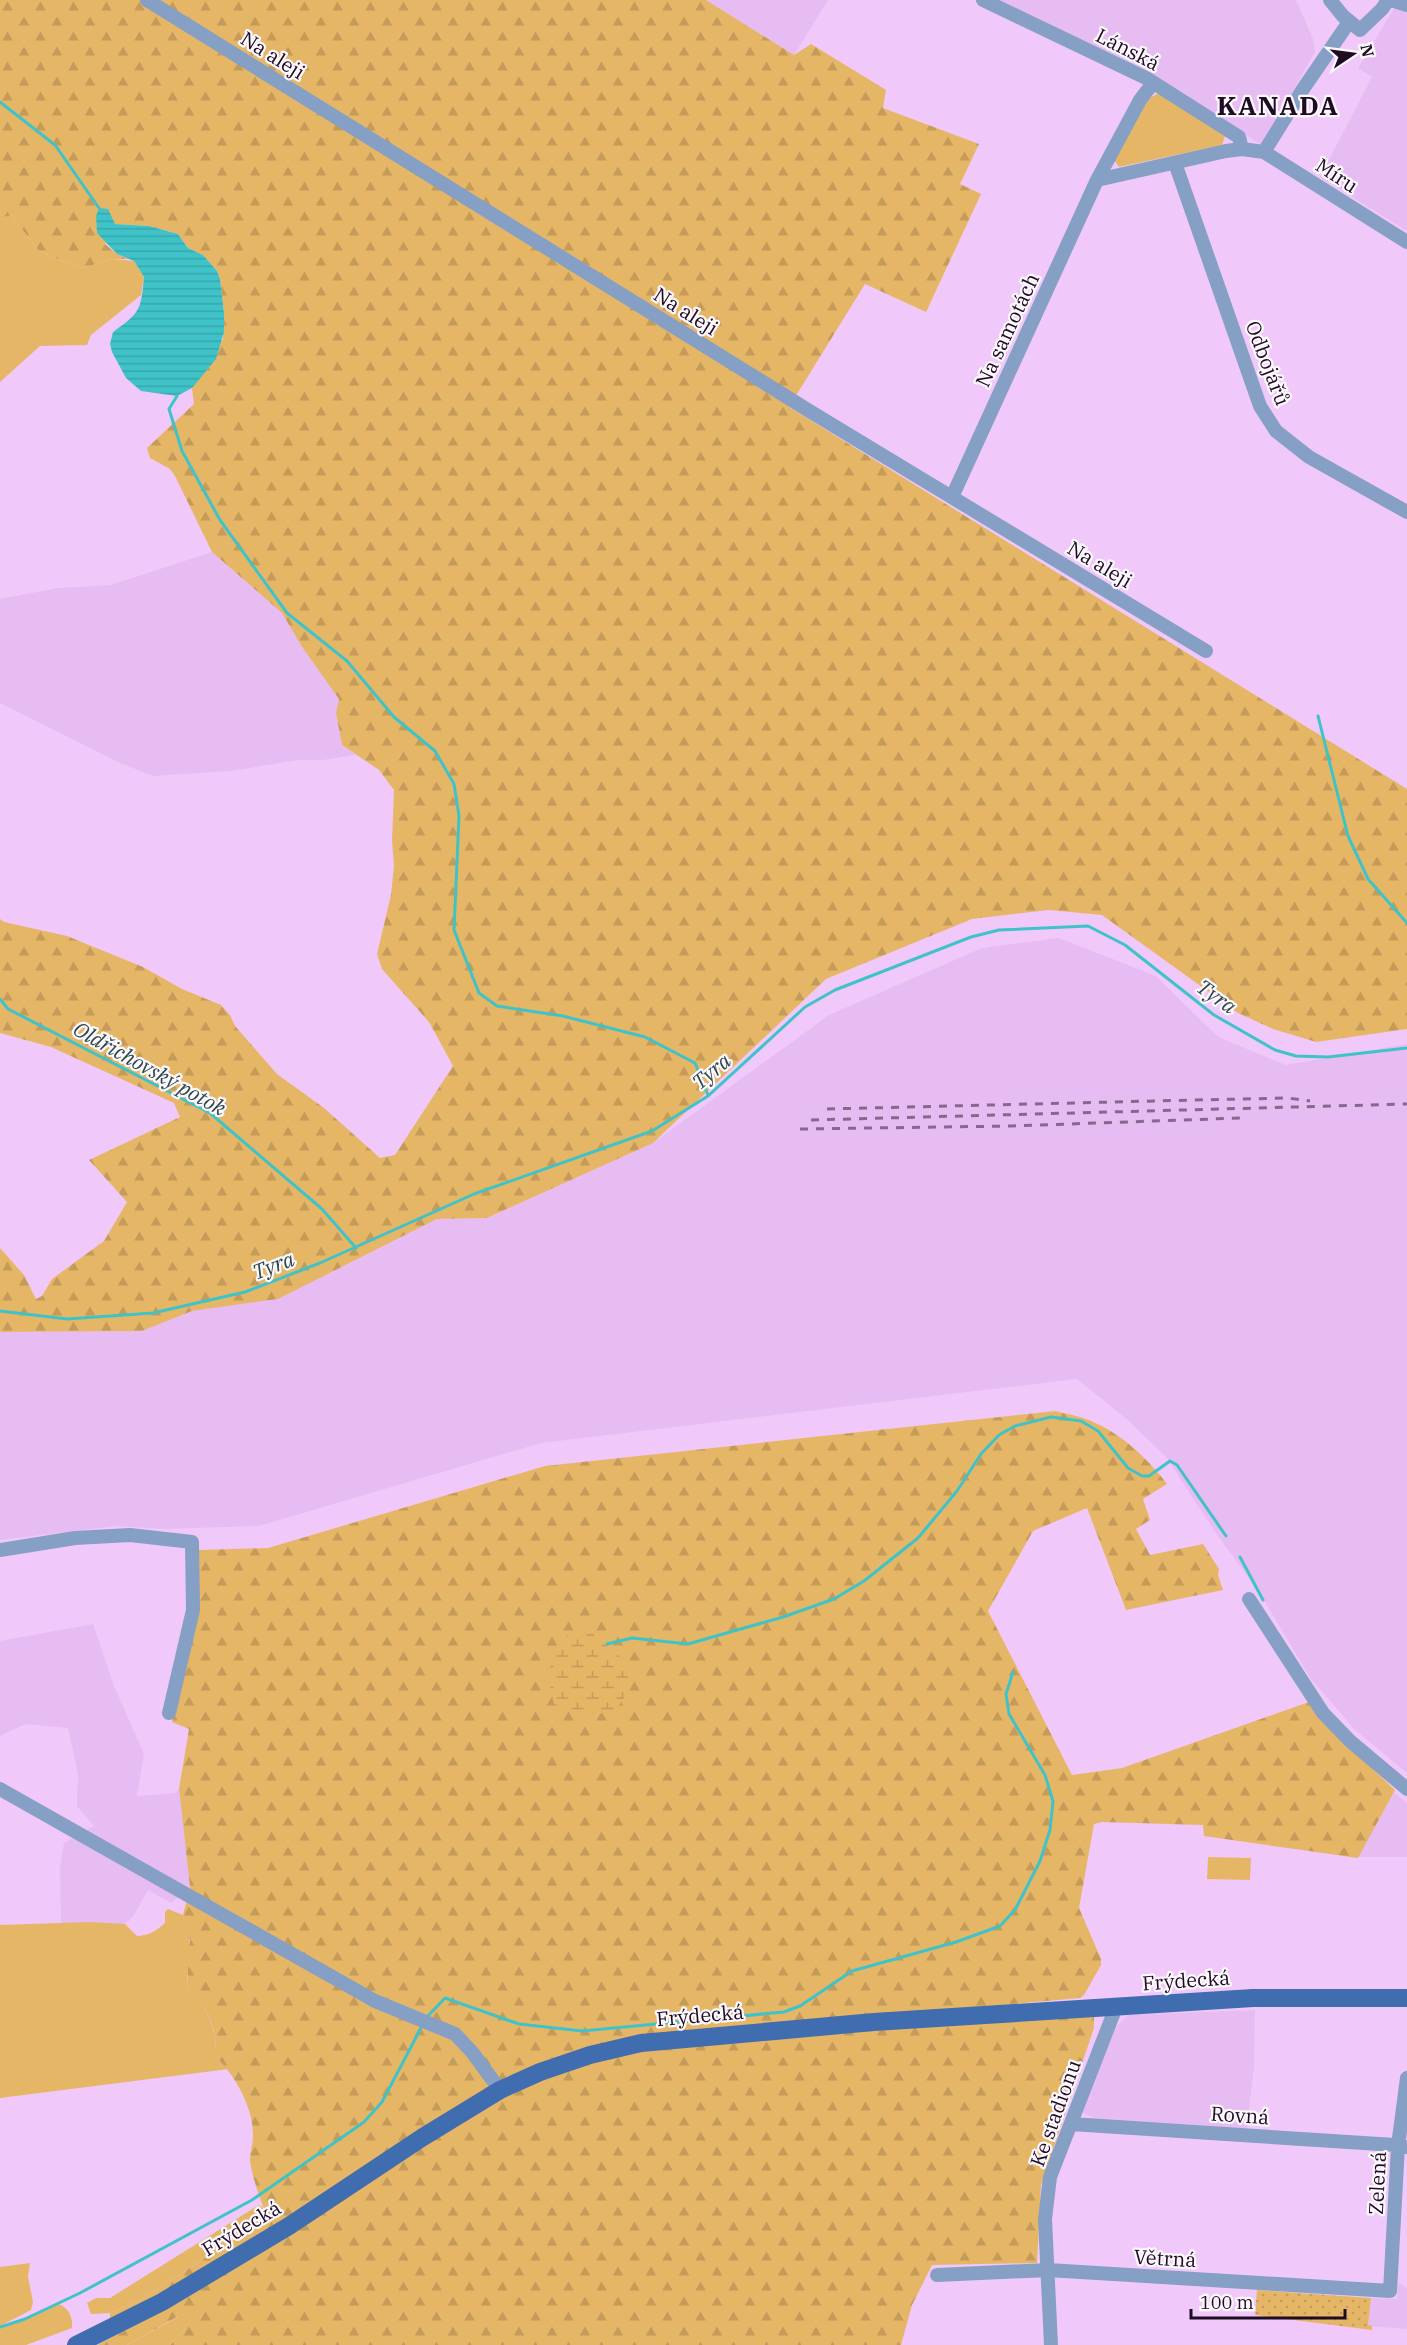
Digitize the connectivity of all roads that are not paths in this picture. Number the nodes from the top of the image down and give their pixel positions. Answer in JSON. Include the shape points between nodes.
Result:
{"nodes":[{"id":1,"x":147,"y":0,"type":"edge"},
{"id":2,"x":983,"y":0,"type":"edge"},
{"id":3,"x":1330,"y":0,"type":"edge"},
{"id":4,"x":1389,"y":0,"type":"edge"},
{"id":5,"x":1407,"y":5,"type":"edge"},
{"id":6,"x":1349,"y":22,"type":"junction"},
{"id":7,"x":1153,"y":83,"type":"junction"},
{"id":8,"x":1242,"y":149,"type":"junction"},
{"id":9,"x":1264,"y":152,"type":"junction"},
{"id":10,"x":1175,"y":163,"type":"junction"},
{"id":11,"x":1097,"y":180,"type":"junction"},
{"id":12,"x":1407,"y":242,"type":"edge"},
{"id":13,"x":952,"y":497,"type":"junction"},
{"id":14,"x":1407,"y":512,"type":"edge"},
{"id":15,"x":1206,"y":651,"type":"dead end"},
{"id":16,"x":0,"y":1550,"type":"edge"},
{"id":17,"x":1249,"y":1599,"type":"dead end"},
{"id":18,"x":169,"y":1713,"type":"dead end"},
{"id":19,"x":0,"y":1789,"type":"edge"},
{"id":20,"x":1407,"y":1789,"type":"edge"},
{"id":21,"x":1407,"y":1998,"type":"edge"},
{"id":22,"x":1116,"y":2007,"type":"junction"},
{"id":23,"x":1407,"y":2078,"type":"edge"},
{"id":24,"x":500,"y":2090,"type":"junction"},
{"id":25,"x":1071,"y":2124,"type":"junction"},
{"id":26,"x":1403,"y":2147,"type":"edge"},
{"id":27,"x":1048,"y":2270,"type":"junction"},
{"id":28,"x":937,"y":2275,"type":"dead end"},
{"id":29,"x":1390,"y":2291,"type":"joint"},
{"id":30,"x":76,"y":2345,"type":"edge"},
{"id":31,"x":1051,"y":2345,"type":"edge"}],
"edges":[{"from":1,"to":13,"type":"street","name":"Na aleji"},
{"from":2,"to":7,"type":"street","name":"Lánská"},
{"from":3,"to":6,"type":"street"},
{"from":4,"to":5,"type":"street"},
{"from":4,"to":6,"type":"street","via":[[1360,30]]},
{"from":6,"to":9,"type":"street"},
{"from":7,"to":8,"type":"street","name":"Lánská","via":[[1239,137]]},
{"from":7,"to":11,"type":"street","name":"Na samotách"},
{"from":8,"to":9,"type":"street","name":"Míru"},
{"from":8,"to":10,"type":"street"},
{"from":9,"to":12,"type":"street","name":"Míru"},
{"from":10,"to":11,"type":"street"},
{"from":10,"to":14,"type":"street","name":"Odbojářů","via":[[1260,406],[1276,431],[1309,457]]},
{"from":11,"to":13,"type":"street","name":"Na samotách"},
{"from":13,"to":15,"type":"street","name":"Na aleji"},
{"from":16,"to":18,"type":"street","via":[[75,1538],[130,1535],[192,1542],[193,1610]]},
{"from":17,"to":20,"type":"street","via":[[1323,1713]]},
{"from":19,"to":24,"type":"street","via":[[375,2001],[455,2034]]},
{"from":21,"to":22,"type":"main road","name":"Frýdecká","via":[[1253,1998]]},
{"from":22,"to":24,"type":"main road","name":"Frýdecká","via":[[874,2022],[641,2043],[590,2055]]},
{"from":22,"to":25,"type":"street","name":"Ke stadionu"},
{"from":23,"to":26,"type":"street","name":"Zelená"},
{"from":24,"to":30,"type":"main road","name":"Frýdecká","via":[[289,2226],[162,2302]]},
{"from":25,"to":26,"type":"street","name":"Rovná"},
{"from":25,"to":27,"type":"street","name":"Ke stadionu","via":[[1050,2177],[1045,2219]]},
{"from":26,"to":29,"type":"street","name":"Zelená"},
{"from":27,"to":28,"type":"street","name":"Větrná"},
{"from":27,"to":29,"type":"street","name":"Větrná"},
{"from":27,"to":31,"type":"street","name":"Ke stadionu"}]}
